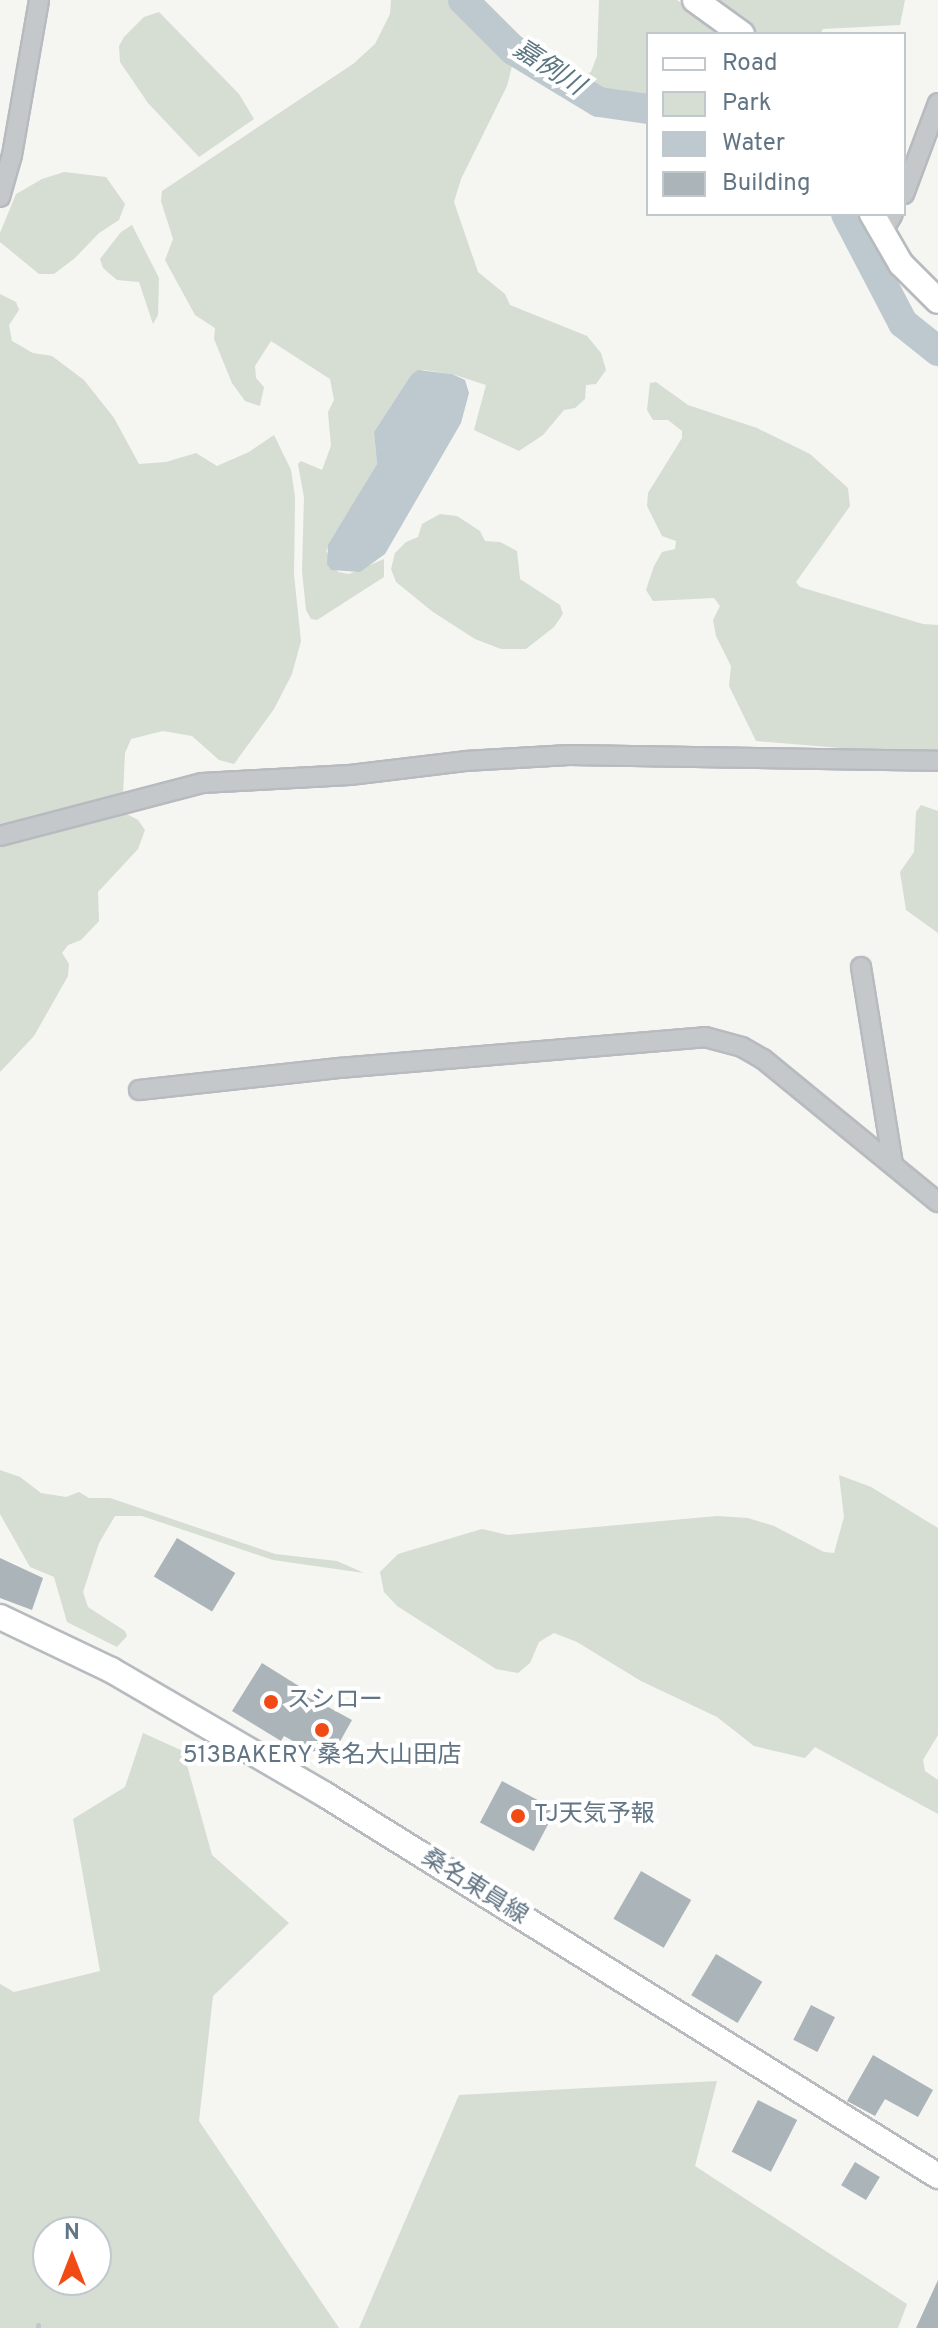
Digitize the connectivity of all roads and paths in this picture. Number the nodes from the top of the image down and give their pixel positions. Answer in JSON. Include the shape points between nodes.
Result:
{"nodes":[{"id":1,"x":39,"y":0,"type":"edge"},
{"id":2,"x":695,"y":0,"type":"edge"},
{"id":3,"x":739,"y":32,"type":"edge"},
{"id":4,"x":938,"y":103,"type":"edge"},
{"id":5,"x":933,"y":133,"type":"edge"},
{"id":6,"x":906,"y":190,"type":"edge"},
{"id":7,"x":0,"y":197,"type":"edge"},
{"id":8,"x":882,"y":220,"type":"edge"},
{"id":9,"x":938,"y":301,"type":"edge"},
{"id":10,"x":938,"y":761,"type":"edge"},
{"id":11,"x":0,"y":836,"type":"edge"},
{"id":12,"x":861,"y":967,"type":"dead end"},
{"id":13,"x":139,"y":1090,"type":"dead end"},
{"id":14,"x":893,"y":1164,"type":"junction"},
{"id":15,"x":938,"y":1202,"type":"edge"},
{"id":16,"x":0,"y":1617,"type":"edge"},
{"id":17,"x":938,"y":2176,"type":"edge"}],
"edges":[{"from":1,"to":7,"type":"street"},
{"from":2,"to":3,"type":"main road"},
{"from":4,"to":5,"type":"street"},
{"from":5,"to":6,"type":"street"},
{"from":8,"to":9,"type":"main road","via":[[901,264]]},
{"from":10,"to":11,"type":"street","via":[[617,755],[465,761],[350,775],[202,783]]},
{"from":12,"to":14,"type":"street"},
{"from":13,"to":14,"type":"street","via":[[705,1037],[763,1059]]},
{"from":14,"to":15,"type":"street"},
{"from":16,"to":17,"type":"main road","name":"桑名東員線","via":[[111,1670],[324,1794]]}]}
